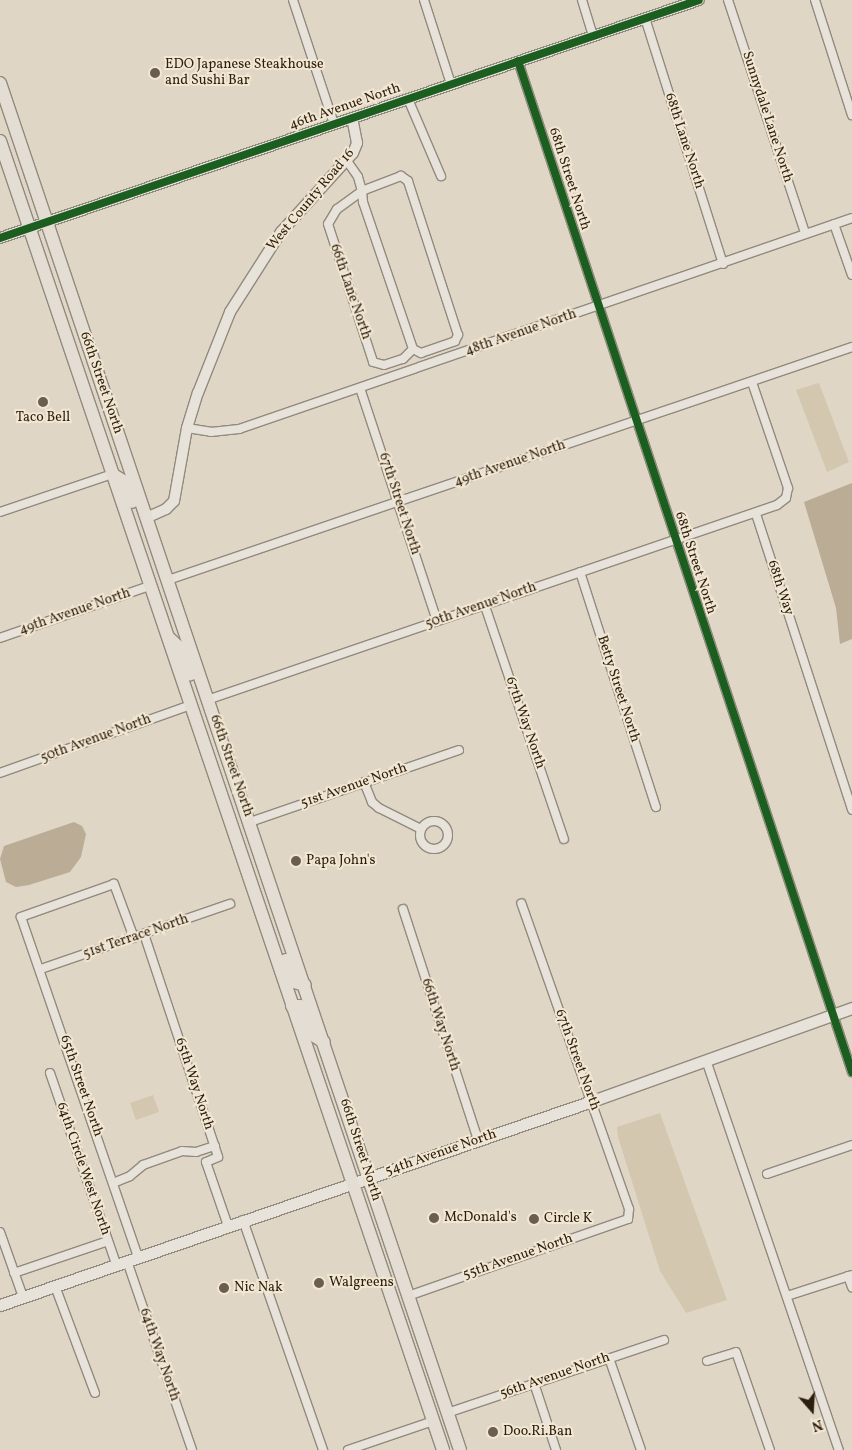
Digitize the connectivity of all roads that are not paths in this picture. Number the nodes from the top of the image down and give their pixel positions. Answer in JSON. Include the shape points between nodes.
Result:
{"nodes":[{"id":1,"x":293,"y":0,"type":"edge"},
{"id":2,"x":424,"y":0,"type":"edge"},
{"id":3,"x":582,"y":0,"type":"edge"},
{"id":4,"x":699,"y":0,"type":"edge"},
{"id":5,"x":728,"y":0,"type":"edge"},
{"id":6,"x":815,"y":0,"type":"edge"},
{"id":7,"x":645,"y":18,"type":"junction"},
{"id":8,"x":594,"y":36,"type":"junction"},
{"id":9,"x":518,"y":61,"type":"junction"},
{"id":10,"x":0,"y":83,"type":"edge"},
{"id":11,"x":451,"y":84,"type":"junction"},
{"id":12,"x":408,"y":99,"type":"junction"},
{"id":13,"x":852,"y":114,"type":"edge"},
{"id":14,"x":352,"y":118,"type":"junction"},
{"id":15,"x":334,"y":124,"type":"junction"},
{"id":16,"x":0,"y":141,"type":"edge"},
{"id":17,"x":347,"y":161,"type":"junction"},
{"id":18,"x":440,"y":176,"type":"dead end"},
{"id":19,"x":362,"y":191,"type":"junction"},
{"id":20,"x":852,"y":218,"type":"edge"},
{"id":21,"x":46,"y":222,"type":"junction"},
{"id":22,"x":834,"y":224,"type":"junction"},
{"id":23,"x":29,"y":228,"type":"junction"},
{"id":24,"x":805,"y":233,"type":"junction"},
{"id":25,"x":0,"y":238,"type":"edge"},
{"id":26,"x":723,"y":264,"type":"junction"},
{"id":27,"x":852,"y":275,"type":"edge"},
{"id":28,"x":597,"y":307,"type":"junction"},
{"id":29,"x":852,"y":347,"type":"edge"},
{"id":30,"x":413,"y":349,"type":"junction"},
{"id":31,"x":752,"y":382,"type":"junction"},
{"id":32,"x":360,"y":388,"type":"junction"},
{"id":33,"x":635,"y":421,"type":"junction"},
{"id":34,"x":187,"y":428,"type":"junction"},
{"id":35,"x":112,"y":474,"type":"junction"},
{"id":36,"x":399,"y":502,"type":"junction"},
{"id":37,"x":0,"y":512,"type":"edge"},
{"id":38,"x":756,"y":514,"type":"junction"},
{"id":39,"x":146,"y":518,"type":"junction"},
{"id":40,"x":153,"y":538,"type":"junction"},
{"id":41,"x":674,"y":540,"type":"junction"},
{"id":42,"x":580,"y":572,"type":"junction"},
{"id":43,"x":168,"y":580,"type":"junction"},
{"id":44,"x":149,"y":586,"type":"junction"},
{"id":45,"x":485,"y":606,"type":"junction"},
{"id":46,"x":437,"y":621,"type":"junction"},
{"id":47,"x":167,"y":636,"type":"junction"},
{"id":48,"x":0,"y":638,"type":"edge"},
{"id":49,"x":207,"y":700,"type":"junction"},
{"id":50,"x":191,"y":705,"type":"junction"},
{"id":51,"x":459,"y":750,"type":"dead end"},
{"id":52,"x":0,"y":773,"type":"edge"},
{"id":53,"x":364,"y":782,"type":"junction"},
{"id":54,"x":238,"y":788,"type":"junction"},
{"id":55,"x":656,"y":807,"type":"dead end"},
{"id":56,"x":852,"y":810,"type":"edge"},
{"id":57,"x":250,"y":822,"type":"junction"},
{"id":58,"x":421,"y":829,"type":"dead end"},
{"id":59,"x":564,"y":839,"type":"dead end"},
{"id":60,"x":237,"y":841,"type":"junction"},
{"id":61,"x":521,"y":903,"type":"dead end"},
{"id":62,"x":230,"y":904,"type":"dead end"},
{"id":63,"x":402,"y":909,"type":"dead end"},
{"id":64,"x":287,"y":932,"type":"junction"},
{"id":65,"x":144,"y":934,"type":"junction"},
{"id":66,"x":134,"y":938,"type":"junction"},
{"id":67,"x":271,"y":944,"type":"junction"},
{"id":68,"x":41,"y":969,"type":"junction"},
{"id":69,"x":305,"y":985,"type":"junction"},
{"id":70,"x":292,"y":1006,"type":"junction"},
{"id":71,"x":852,"y":1008,"type":"edge"},
{"id":72,"x":832,"y":1015,"type":"junction"},
{"id":73,"x":324,"y":1042,"type":"junction"},
{"id":74,"x":706,"y":1060,"type":"junction"},
{"id":75,"x":852,"y":1072,"type":"edge"},
{"id":76,"x":50,"y":1073,"type":"dead end"},
{"id":77,"x":592,"y":1102,"type":"junction"},
{"id":78,"x":478,"y":1140,"type":"junction"},
{"id":79,"x":852,"y":1145,"type":"edge"},
{"id":80,"x":215,"y":1146,"type":"junction"},
{"id":81,"x":767,"y":1174,"type":"dead end"},
{"id":82,"x":369,"y":1177,"type":"junction"},
{"id":83,"x":113,"y":1183,"type":"junction"},
{"id":84,"x":351,"y":1183,"type":"junction"},
{"id":85,"x":628,"y":1219,"type":"joint"},
{"id":86,"x":244,"y":1220,"type":"junction"},
{"id":87,"x":228,"y":1226,"type":"junction"},
{"id":88,"x":0,"y":1232,"type":"edge"},
{"id":89,"x":108,"y":1240,"type":"junction"},
{"id":90,"x":127,"y":1261,"type":"junction"},
{"id":91,"x":14,"y":1273,"type":"junction"},
{"id":92,"x":850,"y":1275,"type":"edge"},
{"id":93,"x":55,"y":1286,"type":"junction"},
{"id":94,"x":852,"y":1287,"type":"edge"},
{"id":95,"x":408,"y":1296,"type":"junction"},
{"id":96,"x":786,"y":1296,"type":"junction"},
{"id":97,"x":22,"y":1297,"type":"junction"},
{"id":98,"x":0,"y":1305,"type":"edge"},
{"id":99,"x":404,"y":1335,"type":"junction"},
{"id":100,"x":664,"y":1340,"type":"dead end"},
{"id":101,"x":609,"y":1358,"type":"junction"},
{"id":102,"x":707,"y":1361,"type":"dead end"},
{"id":103,"x":534,"y":1383,"type":"junction"},
{"id":104,"x":95,"y":1393,"type":"dead end"},
{"id":105,"x":447,"y":1413,"type":"junction"},
{"id":106,"x":433,"y":1421,"type":"junction"},
{"id":107,"x":192,"y":1450,"type":"edge"},
{"id":108,"x":323,"y":1450,"type":"edge"},
{"id":109,"x":348,"y":1450,"type":"edge"},
{"id":110,"x":443,"y":1450,"type":"edge"},
{"id":111,"x":453,"y":1450,"type":"edge"},
{"id":112,"x":460,"y":1450,"type":"edge"},
{"id":113,"x":556,"y":1450,"type":"edge"},
{"id":114,"x":641,"y":1450,"type":"edge"},
{"id":115,"x":770,"y":1450,"type":"edge"},
{"id":116,"x":839,"y":1450,"type":"edge"}],
"edges":[{"from":1,"to":15,"type":"street"},
{"from":2,"to":11,"type":"street"},
{"from":3,"to":8,"type":"street"},
{"from":4,"to":7,"type":"street","name":"46th Avenue North"},
{"from":5,"to":24,"type":"street","name":"Sunnydale Lane North"},
{"from":6,"to":13,"type":"street"},
{"from":7,"to":8,"type":"street","name":"46th Avenue North"},
{"from":7,"to":26,"type":"street","name":"68th Lane North"},
{"from":8,"to":9,"type":"street","name":"46th Avenue North"},
{"from":9,"to":11,"type":"street","name":"46th Avenue North"},
{"from":9,"to":28,"type":"street","name":"68th Street North"},
{"from":10,"to":21,"type":"main road","name":"66th Street North"},
{"from":11,"to":12,"type":"street","name":"46th Avenue North"},
{"from":12,"to":14,"type":"street","name":"46th Avenue North"},
{"from":12,"to":18,"type":"street"},
{"from":14,"to":15,"type":"street","name":"46th Avenue North"},
{"from":14,"to":17,"type":"street","name":"West County Road 16","via":[[357,143]]},
{"from":15,"to":21,"type":"street","name":"46th Avenue North"},
{"from":16,"to":23,"type":"main road","name":"66th Street North"},
{"from":17,"to":19,"type":"street","via":[[358,177]]},
{"from":17,"to":34,"type":"street","name":"West County Road 16","via":[[281,232],[250,276],[212,354]]},
{"from":19,"to":30,"type":"street"},
{"from":19,"to":30,"type":"street","name":"66th Lane North","via":[[331,215],[328,229],[373,362],[384,365],[403,359]]},
{"from":19,"to":30,"type":"street","via":[[401,176],[408,181],[453,319],[458,335],[454,341],[421,353]]},
{"from":20,"to":22,"type":"street","name":"48th Avenue North"},
{"from":21,"to":23,"type":"street","name":"46th Avenue North"},
{"from":21,"to":39,"type":"main road","name":"66th Street North"},
{"from":22,"to":24,"type":"street","name":"48th Avenue North"},
{"from":22,"to":27,"type":"street"},
{"from":23,"to":25,"type":"street","name":"46th Avenue North"},
{"from":23,"to":35,"type":"main road","name":"66th Street North"},
{"from":24,"to":26,"type":"street","name":"48th Avenue North"},
{"from":26,"to":28,"type":"street","name":"48th Avenue North"},
{"from":28,"to":32,"type":"street","name":"48th Avenue North"},
{"from":28,"to":33,"type":"street","name":"68th Street North"},
{"from":29,"to":31,"type":"street","name":"49th Avenue North"},
{"from":31,"to":33,"type":"street","name":"49th Avenue North"},
{"from":31,"to":38,"type":"street","via":[[788,488],[786,498]]},
{"from":32,"to":34,"type":"street","name":"48th Avenue North","via":[[233,431]]},
{"from":32,"to":36,"type":"street","name":"67th Street North"},
{"from":33,"to":36,"type":"street","name":"49th Avenue North"},
{"from":33,"to":41,"type":"street","name":"68th Street North"},
{"from":34,"to":39,"type":"street","name":"West County Road 16","via":[[174,500]]},
{"from":35,"to":37,"type":"street"},
{"from":35,"to":40,"type":"main road","via":[[125,482],[142,528]]},
{"from":35,"to":44,"type":"main road","name":"66th Street North"},
{"from":36,"to":43,"type":"street","name":"49th Avenue North"},
{"from":36,"to":46,"type":"street","name":"67th Street North"},
{"from":38,"to":41,"type":"street","name":"50th Avenue North"},
{"from":38,"to":56,"type":"street","name":"68th Way"},
{"from":39,"to":40,"type":"main road","name":"66th Street North"},
{"from":40,"to":43,"type":"main road","name":"66th Street North"},
{"from":41,"to":42,"type":"street","name":"50th Avenue North"},
{"from":41,"to":72,"type":"street","name":"68th Street North"},
{"from":42,"to":45,"type":"street","name":"50th Avenue North"},
{"from":42,"to":55,"type":"street","name":"Betty Street North"},
{"from":43,"to":49,"type":"main road","name":"66th Street North"},
{"from":44,"to":47,"type":"main road","name":"66th Street North"},
{"from":44,"to":48,"type":"street","name":"49th Avenue North"},
{"from":45,"to":46,"type":"street","name":"50th Avenue North"},
{"from":45,"to":59,"type":"street","name":"67th Way North"},
{"from":46,"to":49,"type":"street","name":"50th Avenue North"},
{"from":47,"to":49,"type":"main road","via":[[181,649],[195,688]]},
{"from":47,"to":50,"type":"main road","name":"66th Street North"},
{"from":49,"to":54,"type":"main road","name":"66th Street North"},
{"from":50,"to":52,"type":"street","name":"50th Avenue North"},
{"from":50,"to":54,"type":"main road","via":[[197,706],[203,715],[222,768]]},
{"from":50,"to":60,"type":"main road","name":"66th Street North"},
{"from":51,"to":53,"type":"street","name":"51st Avenue North"},
{"from":53,"to":57,"type":"street","name":"51st Avenue North"},
{"from":53,"to":58,"type":"street","via":[[372,802],[379,808]]},
{"from":54,"to":57,"type":"main road","name":"66th Street North"},
{"from":57,"to":64,"type":"main road","name":"66th Street North"},
{"from":60,"to":64,"type":"main road","via":[[249,853],[275,927]]},
{"from":60,"to":67,"type":"main road","name":"66th Street North"},
{"from":61,"to":77,"type":"street","name":"67th Street North"},
{"from":62,"to":65,"type":"street","name":"51st Terrace North"},
{"from":63,"to":78,"type":"street","name":"66th Way North"},
{"from":64,"to":69,"type":"main road","name":"66th Street North"},
{"from":65,"to":66,"type":"street","name":"51st Terrace North"},
{"from":65,"to":80,"type":"street","name":"65th Way North"},
{"from":66,"to":68,"type":"street","name":"51st Terrace North"},
{"from":66,"to":68,"type":"street","name":"65th Street North","via":[[114,884],[21,917]]},
{"from":67,"to":69,"type":"main road","via":[[282,952],[294,982]]},
{"from":67,"to":70,"type":"main road","name":"66th Street North"},
{"from":68,"to":83,"type":"street","name":"65th Street North"},
{"from":69,"to":73,"type":"main road","name":"66th Street North"},
{"from":70,"to":73,"type":"main road","via":[[300,1006],[311,1034]]},
{"from":70,"to":84,"type":"main road","name":"66th Street North"},
{"from":71,"to":72,"type":"main road","name":"54th Avenue North"},
{"from":72,"to":74,"type":"main road","name":"54th Avenue North"},
{"from":72,"to":75,"type":"street","name":"68th Street North"},
{"from":73,"to":82,"type":"main road","name":"66th Street North"},
{"from":74,"to":77,"type":"main road","name":"54th Avenue North"},
{"from":74,"to":96,"type":"street"},
{"from":76,"to":89,"type":"street","name":"64th Circle West North"},
{"from":77,"to":78,"type":"main road","name":"54th Avenue North"},
{"from":77,"to":85,"type":"street","name":"67th Street North","via":[[629,1209]]},
{"from":78,"to":82,"type":"main road","name":"54th Avenue North"},
{"from":79,"to":81,"type":"street"},
{"from":80,"to":83,"type":"street","via":[[196,1152],[182,1151],[142,1165],[130,1176]]},
{"from":80,"to":87,"type":"street","name":"65th Way North","via":[[218,1157],[206,1162]]},
{"from":82,"to":84,"type":"main road","name":"54th Avenue North"},
{"from":82,"to":95,"type":"main road","name":"66th Street North"},
{"from":83,"to":90,"type":"street","name":"65th Street North"},
{"from":84,"to":86,"type":"main road","name":"54th Avenue North"},
{"from":84,"to":99,"type":"main road","name":"66th Street North"},
{"from":85,"to":95,"type":"street","name":"55th Avenue North"},
{"from":86,"to":87,"type":"main road","name":"54th Avenue North"},
{"from":86,"to":108,"type":"street"},
{"from":87,"to":90,"type":"main road","name":"54th Avenue North"},
{"from":88,"to":91,"type":"street"},
{"from":89,"to":90,"type":"street","name":"64th Circle West North"},
{"from":89,"to":91,"type":"street"},
{"from":90,"to":93,"type":"main road","name":"54th Avenue North"},
{"from":90,"to":107,"type":"street","name":"64th Way North"},
{"from":91,"to":97,"type":"street"},
{"from":92,"to":94,"type":"street"},
{"from":92,"to":96,"type":"street"},
{"from":93,"to":97,"type":"main road","name":"54th Avenue North"},
{"from":93,"to":104,"type":"street"},
{"from":95,"to":105,"type":"main road","name":"66th Street North"},
{"from":96,"to":116,"type":"street"},
{"from":97,"to":98,"type":"main road","name":"54th Avenue North"},
{"from":99,"to":105,"type":"main road","via":[[417,1349],[437,1401]]},
{"from":99,"to":106,"type":"main road","name":"66th Street North"},
{"from":100,"to":101,"type":"street","name":"56th Avenue North"},
{"from":101,"to":103,"type":"street","name":"56th Avenue North"},
{"from":101,"to":114,"type":"street"},
{"from":102,"to":115,"type":"street","via":[[736,1352]]},
{"from":103,"to":105,"type":"street","name":"56th Avenue North"},
{"from":103,"to":113,"type":"street"},
{"from":105,"to":112,"type":"main road","name":"66th Street North"},
{"from":106,"to":109,"type":"street"},
{"from":106,"to":110,"type":"main road","name":"66th Street North"},
{"from":106,"to":111,"type":"main road","via":[[446,1432]]}]}
